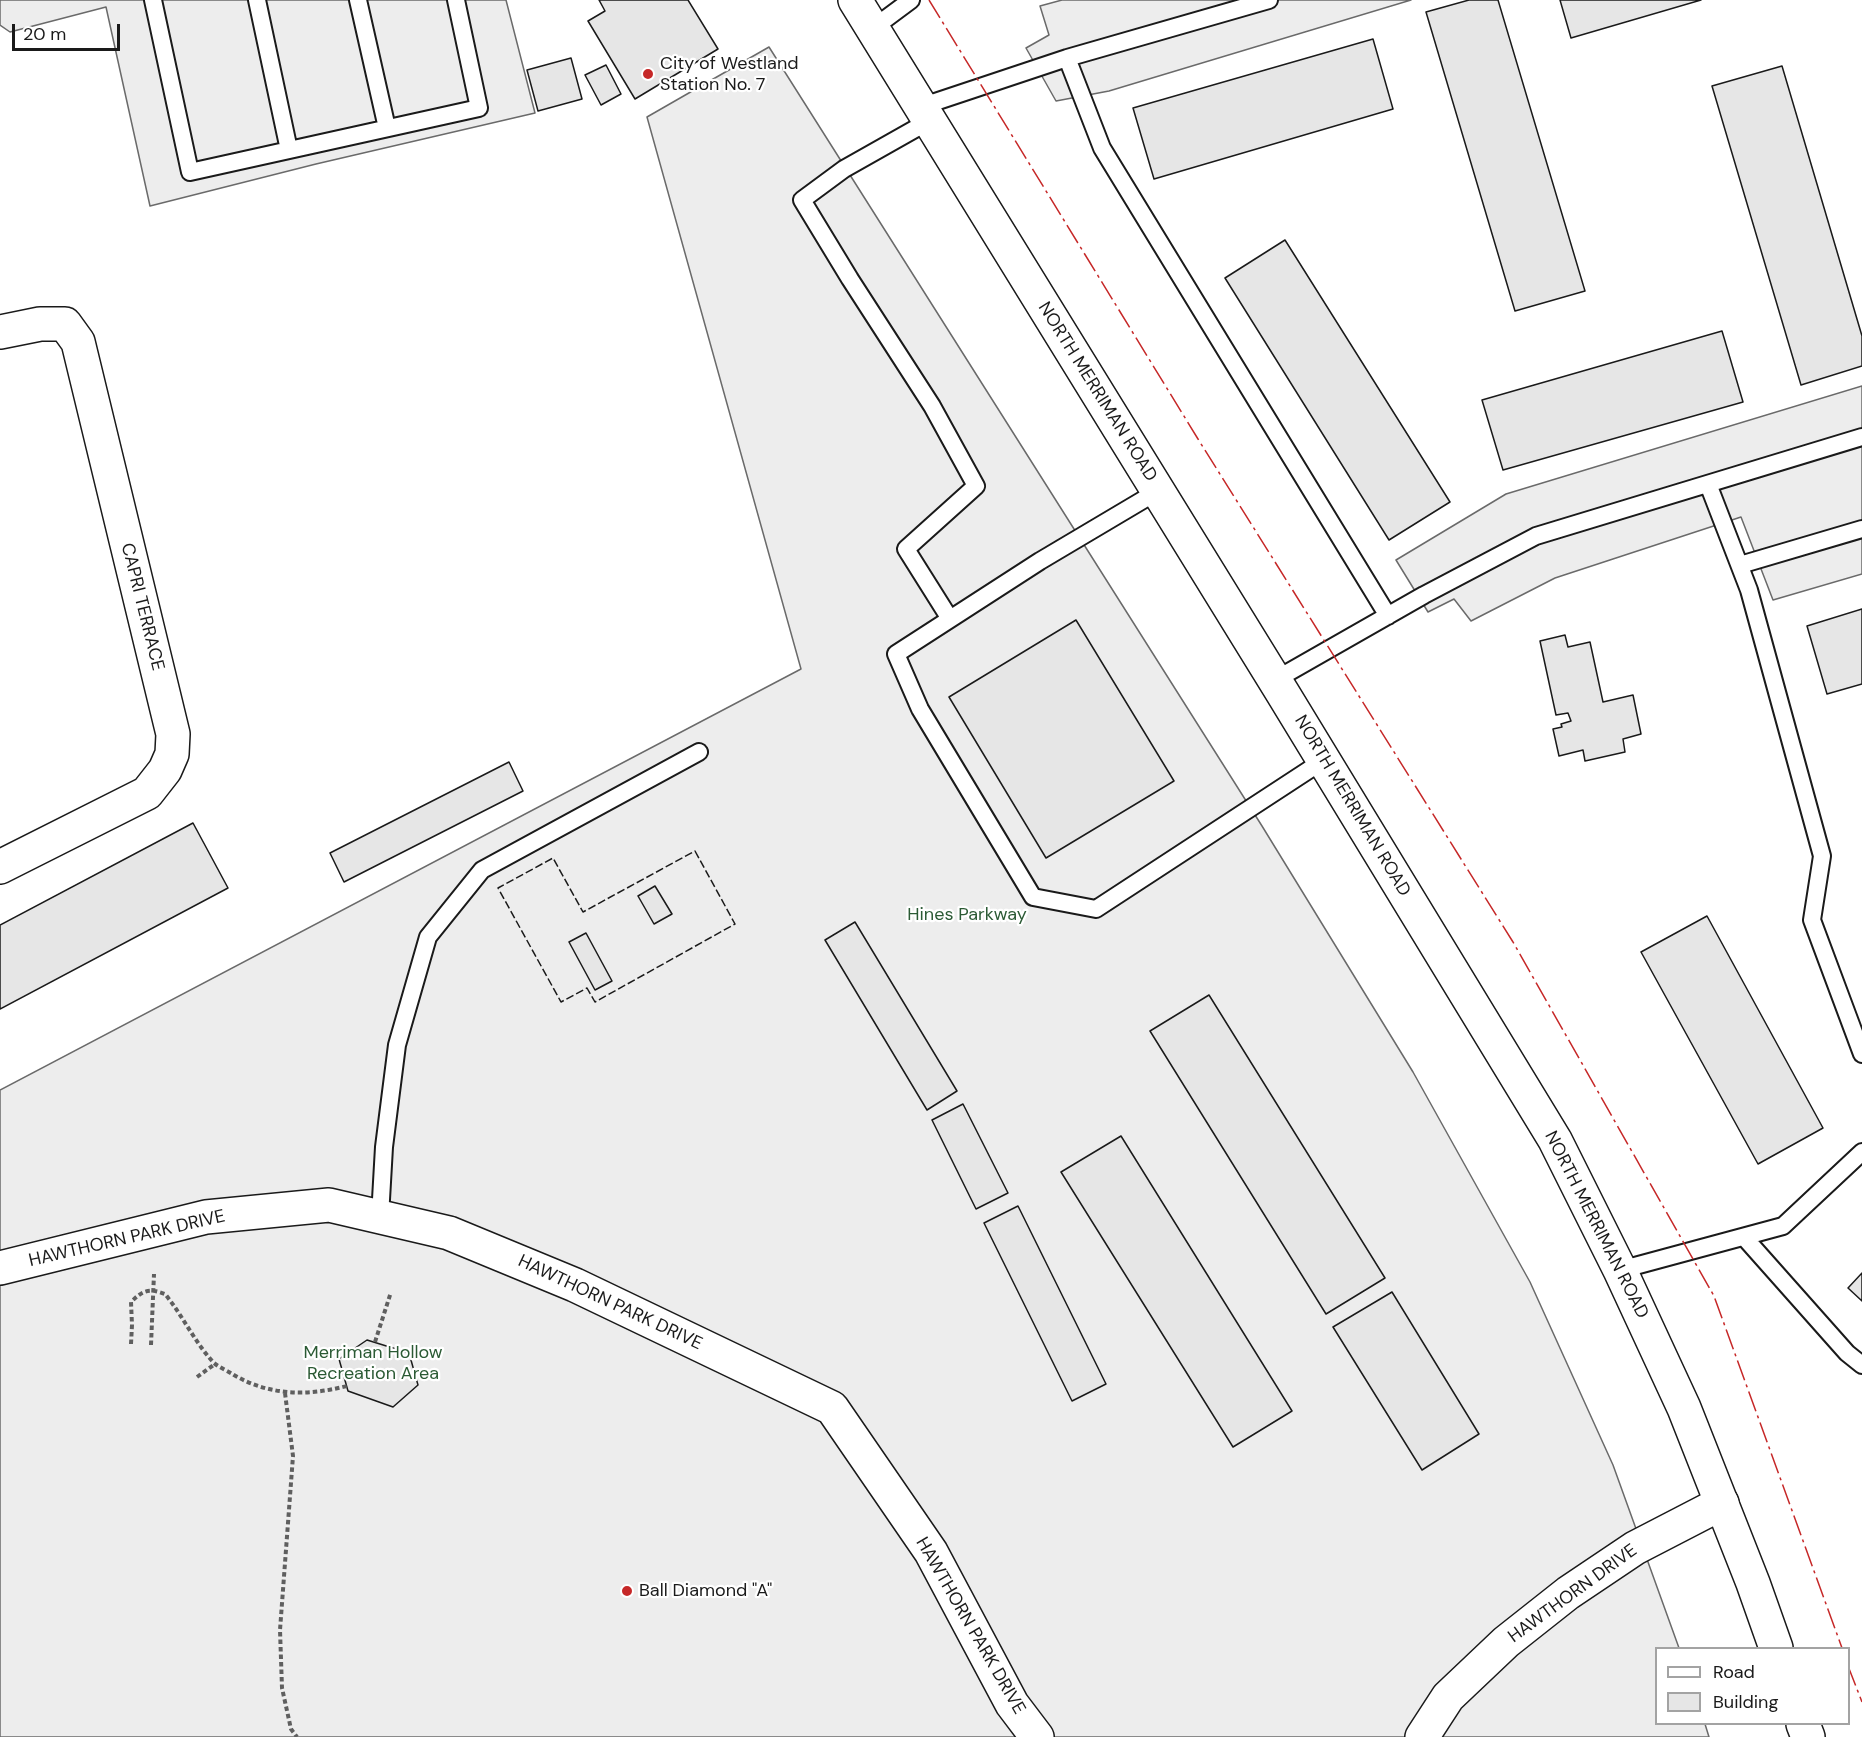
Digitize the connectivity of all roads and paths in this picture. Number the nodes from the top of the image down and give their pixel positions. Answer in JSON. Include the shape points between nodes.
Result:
{"nodes":[{"id":1,"x":153,"y":0,"type":"edge"},
{"id":2,"x":257,"y":0,"type":"edge"},
{"id":3,"x":358,"y":0,"type":"edge"},
{"id":4,"x":456,"y":0,"type":"edge"},
{"id":5,"x":855,"y":0,"type":"edge"},
{"id":6,"x":911,"y":0,"type":"edge"},
{"id":7,"x":1269,"y":0,"type":"edge"},
{"id":8,"x":872,"y":28,"type":"junction"},
{"id":9,"x":1067,"y":58,"type":"junction"},
{"id":10,"x":925,"y":114,"type":"junction"},
{"id":11,"x":387,"y":128,"type":"junction"},
{"id":12,"x":290,"y":150,"type":"junction"},
{"id":13,"x":0,"y":332,"type":"edge"},
{"id":14,"x":1862,"y":438,"type":"edge"},
{"id":15,"x":1708,"y":484,"type":"junction"},
{"id":16,"x":1158,"y":491,"type":"junction"},
{"id":17,"x":1862,"y":529,"type":"edge"},
{"id":18,"x":1740,"y":565,"type":"junction"},
{"id":19,"x":1388,"y":616,"type":"junction"},
{"id":20,"x":950,"y":619,"type":"junction"},
{"id":21,"x":1275,"y":680,"type":"junction"},
{"id":22,"x":699,"y":752,"type":"dead end"},
{"id":23,"x":1324,"y":760,"type":"junction"},
{"id":24,"x":0,"y":867,"type":"edge"},
{"id":25,"x":1862,"y":1054,"type":"edge"},
{"id":26,"x":1862,"y":1152,"type":"edge"},
{"id":27,"x":380,"y":1217,"type":"junction"},
{"id":28,"x":1744,"y":1237,"type":"junction"},
{"id":29,"x":0,"y":1268,"type":"edge"},
{"id":30,"x":1620,"y":1270,"type":"junction"},
{"id":31,"x":154,"y":1274,"type":"dead end"},
{"id":32,"x":152,"y":1290,"type":"junction"},
{"id":33,"x":391,"y":1292,"type":"dead end"},
{"id":34,"x":375,"y":1342,"type":"dead end"},
{"id":35,"x":131,"y":1344,"type":"dead end"},
{"id":36,"x":151,"y":1345,"type":"dead end"},
{"id":37,"x":215,"y":1364,"type":"junction"},
{"id":38,"x":1862,"y":1365,"type":"edge"},
{"id":39,"x":197,"y":1377,"type":"dead end"},
{"id":40,"x":347,"y":1386,"type":"dead end"},
{"id":41,"x":285,"y":1393,"type":"junction"},
{"id":42,"x":1722,"y":1503,"type":"junction"},
{"id":43,"x":1776,"y":1647,"type":"edge"},
{"id":44,"x":297,"y":1737,"type":"edge"},
{"id":45,"x":1037,"y":1737,"type":"edge"},
{"id":46,"x":1422,"y":1737,"type":"edge"}],
"edges":[{"from":1,"to":12,"type":"lane","via":[[190,172]]},
{"from":2,"to":12,"type":"lane"},
{"from":3,"to":11,"type":"lane"},
{"from":4,"to":11,"type":"lane","via":[[479,108]]},
{"from":5,"to":8,"type":"street","name":"NORTH MERRIMAN ROAD"},
{"from":6,"to":8,"type":"lane"},
{"from":7,"to":9,"type":"lane"},
{"from":8,"to":10,"type":"street","name":"NORTH MERRIMAN ROAD"},
{"from":9,"to":10,"type":"lane"},
{"from":9,"to":19,"type":"lane","via":[[1102,148]]},
{"from":10,"to":16,"type":"street","name":"NORTH MERRIMAN ROAD"},
{"from":10,"to":20,"type":"lane","via":[[802,201],[932,406],[976,486],[906,549]]},
{"from":11,"to":12,"type":"lane"},
{"from":13,"to":24,"type":"street","name":"CAPRI TERRACE","via":[[40,324],[65,324],[78,342],[173,734],[172,754],[165,770],[147,793]]},
{"from":14,"to":15,"type":"lane"},
{"from":15,"to":18,"type":"lane"},
{"from":15,"to":19,"type":"lane","via":[[1536,536]]},
{"from":16,"to":20,"type":"lane"},
{"from":16,"to":21,"type":"street","name":"NORTH MERRIMAN ROAD"},
{"from":17,"to":18,"type":"lane"},
{"from":18,"to":25,"type":"lane","via":[[1822,856],[1812,920]]},
{"from":19,"to":21,"type":"lane"},
{"from":20,"to":23,"type":"lane","via":[[896,654],[920,710],[1033,897],[1096,909]]},
{"from":21,"to":23,"type":"street","name":"NORTH MERRIMAN ROAD"},
{"from":22,"to":27,"type":"lane","via":[[482,870],[428,937],[396,1045]]},
{"from":23,"to":30,"type":"street","name":"NORTH MERRIMAN ROAD","via":[[1555,1140]]},
{"from":26,"to":28,"type":"lane","via":[[1783,1226]]},
{"from":27,"to":29,"type":"street","name":"HAWTHORN PARK DRIVE","via":[[329,1205],[206,1217]]},
{"from":27,"to":45,"type":"street","name":"HAWTHORN PARK DRIVE","via":[[449,1233],[575,1285],[832,1408],[931,1552],[1012,1704]]},
{"from":28,"to":30,"type":"lane"},
{"from":28,"to":38,"type":"lane","via":[[1846,1353]]},
{"from":30,"to":42,"type":"street","name":"NORTH MERRIMAN ROAD","via":[[1684,1408]]},
{"from":31,"to":32,"type":"path"},
{"from":32,"to":35,"type":"path","via":[[142,1291],[131,1302]]},
{"from":32,"to":36,"type":"path"},
{"from":32,"to":37,"type":"path","via":[[165,1294]]},
{"from":33,"to":34,"type":"path"},
{"from":37,"to":39,"type":"path"},
{"from":37,"to":41,"type":"path","via":[[240,1378]]},
{"from":40,"to":41,"type":"path","via":[[321,1392]]},
{"from":41,"to":44,"type":"path","via":[[293,1456],[280,1630],[282,1688],[291,1730]]},
{"from":42,"to":43,"type":"street","name":"NORTH MERRIMAN ROAD"},
{"from":42,"to":46,"type":"street","name":"HAWTHORN DRIVE","via":[[1635,1548],[1506,1642],[1448,1697]]}]}
